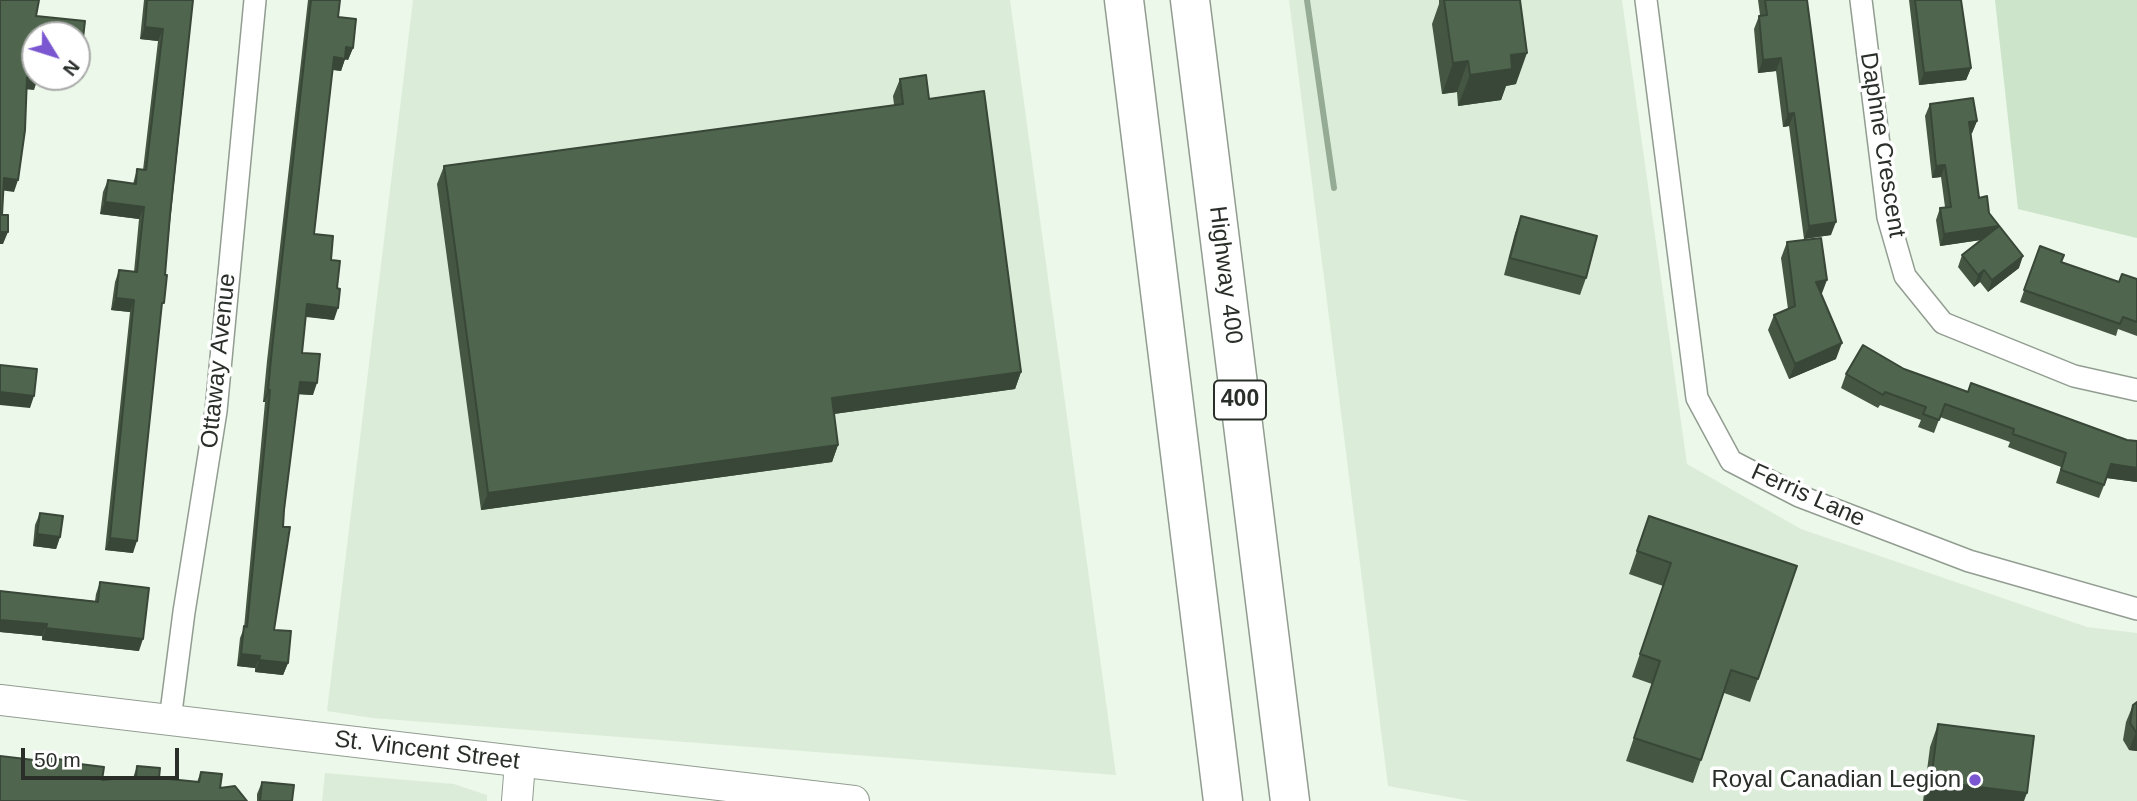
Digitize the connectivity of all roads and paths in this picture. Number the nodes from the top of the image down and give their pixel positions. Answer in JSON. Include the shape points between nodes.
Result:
{"nodes":[{"id":1,"x":255,"y":0,"type":"edge"},
{"id":2,"x":1124,"y":0,"type":"edge"},
{"id":3,"x":1190,"y":0,"type":"edge"},
{"id":4,"x":1646,"y":0,"type":"edge"},
{"id":5,"x":1861,"y":0,"type":"edge"},
{"id":6,"x":2137,"y":390,"type":"edge"},
{"id":7,"x":2137,"y":609,"type":"edge"},
{"id":8,"x":0,"y":701,"type":"edge"},
{"id":9,"x":170,"y":720,"type":"junction"},
{"id":10,"x":520,"y":763,"type":"junction"},
{"id":11,"x":517,"y":801,"type":"edge"},
{"id":12,"x":854,"y":801,"type":"edge"},
{"id":13,"x":1223,"y":801,"type":"edge"},
{"id":14,"x":1290,"y":801,"type":"edge"}],
"edges":[{"from":1,"to":9,"type":"street","name":"Ottaway Avenue","via":[[216,411]]},
{"from":2,"to":13,"type":"highway"},
{"from":3,"to":14,"type":"highway","name":"Highway 400","number":"400"},
{"from":4,"to":7,"type":"street","name":"Ferris Lane","via":[[1698,398],[1731,461],[1799,496],[1969,561]]},
{"from":5,"to":6,"type":"street","name":"Daphne Crescent","via":[[1888,217],[1905,276],[1943,323],[2074,376]]},
{"from":8,"to":9,"type":"main road","name":"St. Vincent Street"},
{"from":9,"to":10,"type":"main road","name":"St. Vincent Street"},
{"from":10,"to":11,"type":"main road"},
{"from":10,"to":12,"type":"main road","name":"St. Vincent Street"}]}
